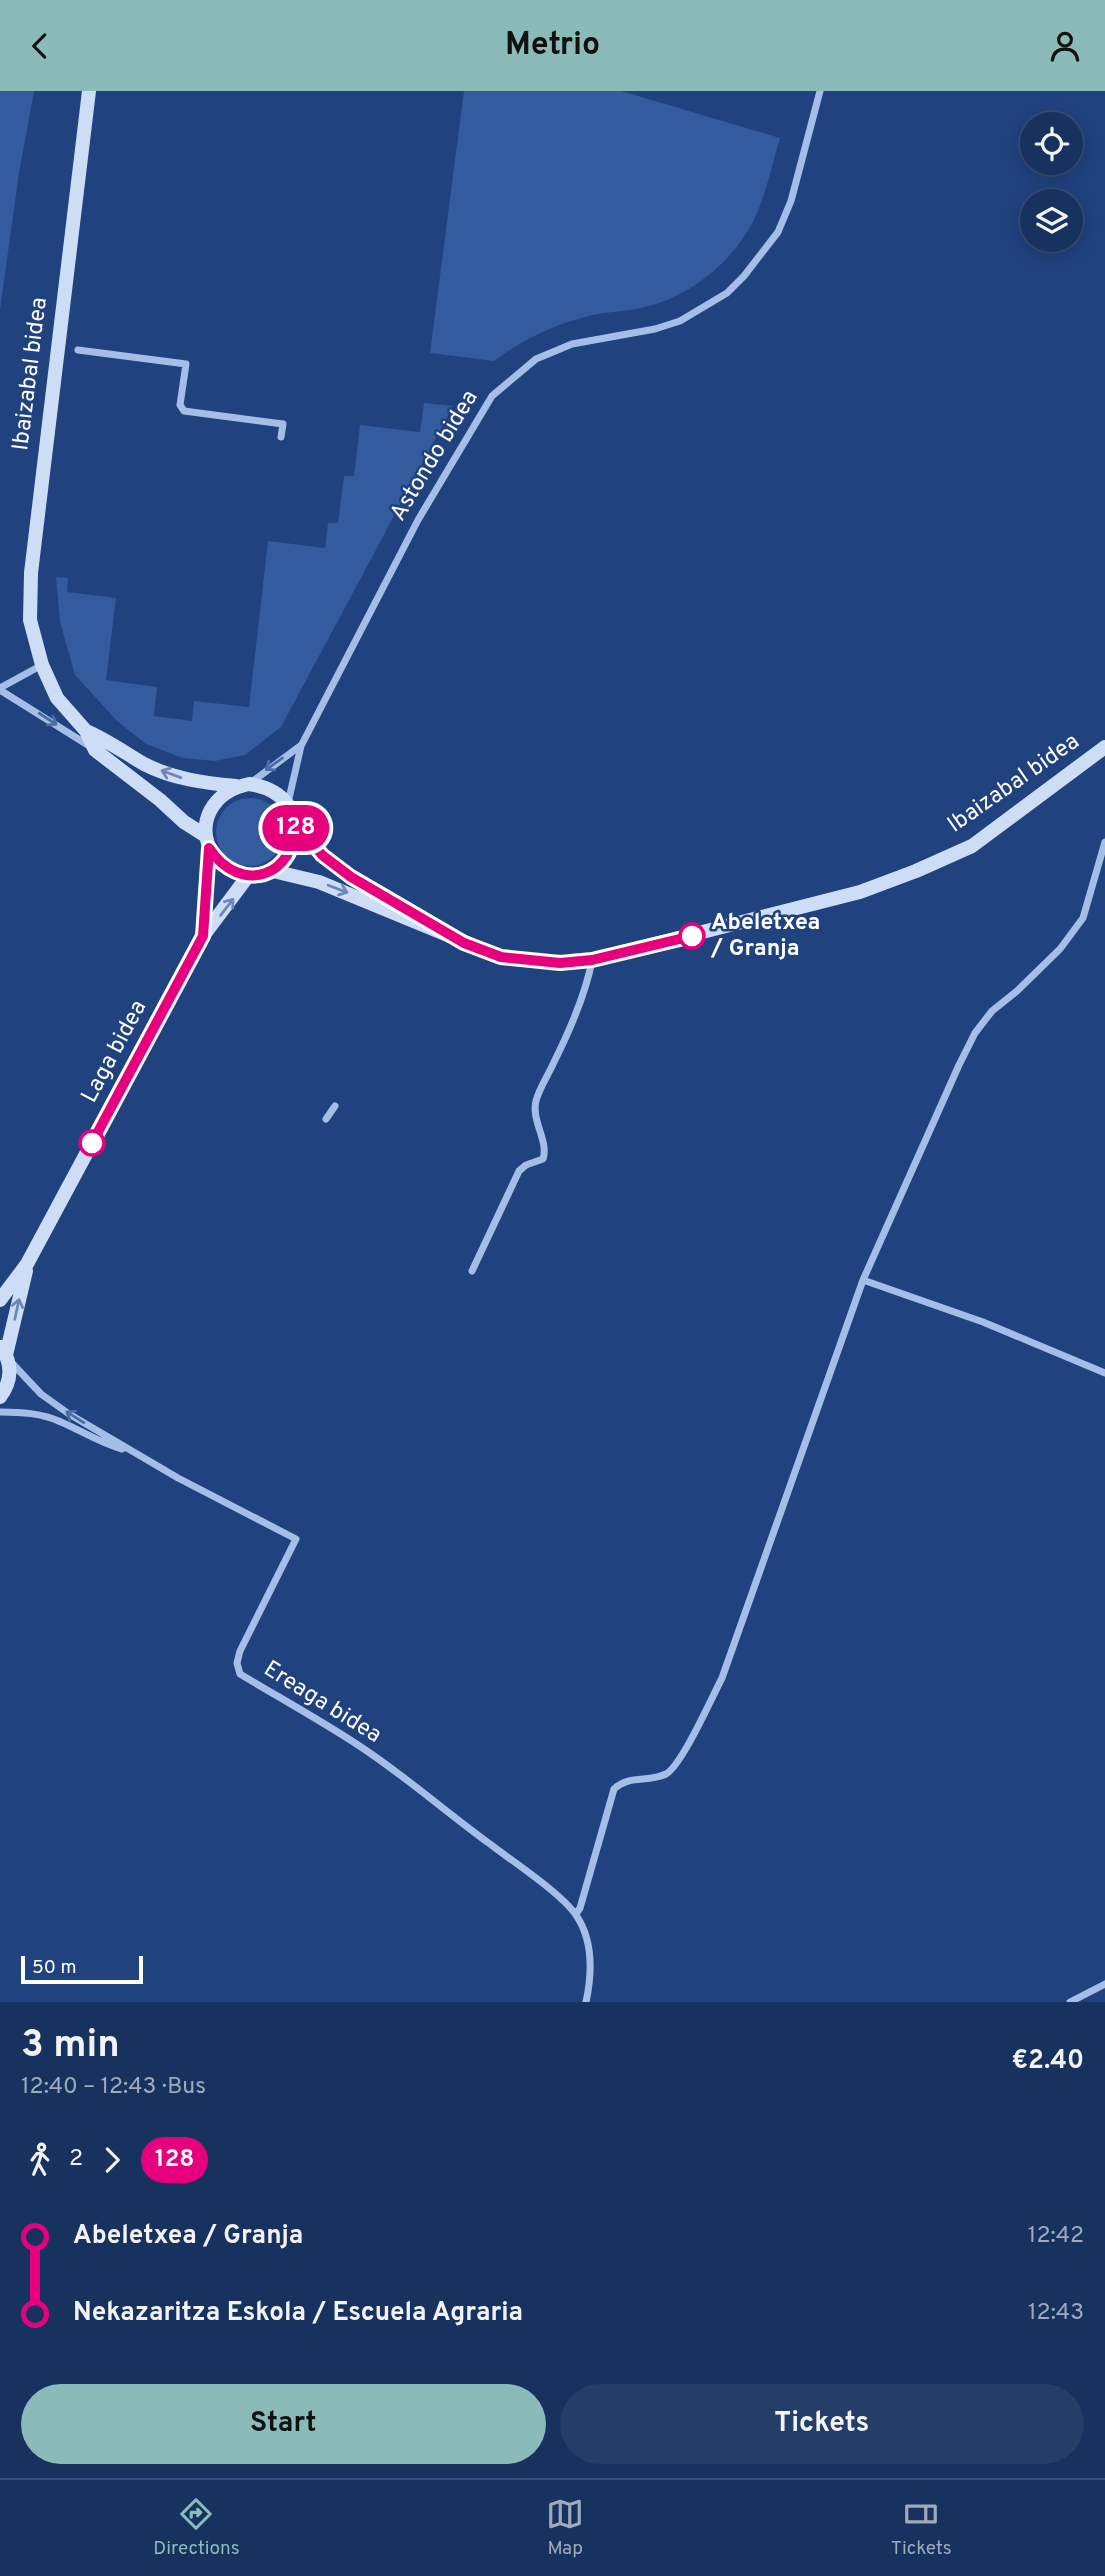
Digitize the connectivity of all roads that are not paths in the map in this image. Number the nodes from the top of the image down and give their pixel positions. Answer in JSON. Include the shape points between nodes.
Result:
{"nodes":[{"id":1,"x":89,"y":91,"type":"edge"},
{"id":2,"x":820,"y":91,"type":"edge"},
{"id":3,"x":78,"y":351,"type":"dead end"},
{"id":4,"x":281,"y":437,"type":"dead end"},
{"id":5,"x":42,"y":665,"type":"junction"},
{"id":6,"x":0,"y":689,"type":"edge"},
{"id":7,"x":86,"y":731,"type":"junction"},
{"id":8,"x":301,"y":745,"type":"junction"},
{"id":9,"x":1105,"y":747,"type":"edge"},
{"id":10,"x":95,"y":750,"type":"junction"},
{"id":11,"x":243,"y":785,"type":"junction"},
{"id":12,"x":288,"y":803,"type":"junction"},
{"id":13,"x":295,"y":821,"type":"junction"},
{"id":14,"x":208,"y":842,"type":"junction"},
{"id":15,"x":1105,"y":842,"type":"edge"},
{"id":16,"x":273,"y":871,"type":"junction"},
{"id":17,"x":248,"y":876,"type":"junction"},
{"id":18,"x":203,"y":936,"type":"junction"},
{"id":19,"x":464,"y":943,"type":"junction"},
{"id":20,"x":592,"y":960,"type":"junction"},
{"id":21,"x":335,"y":1106,"type":"dead end"},
{"id":22,"x":326,"y":1119,"type":"dead end"},
{"id":23,"x":27,"y":1264,"type":"junction"},
{"id":24,"x":472,"y":1271,"type":"dead end"},
{"id":25,"x":863,"y":1280,"type":"junction"},
{"id":26,"x":0,"y":1300,"type":"edge"},
{"id":27,"x":4,"y":1353,"type":"edge"},
{"id":28,"x":1105,"y":1373,"type":"edge"},
{"id":29,"x":0,"y":1397,"type":"edge"},
{"id":30,"x":0,"y":1412,"type":"edge"},
{"id":31,"x":133,"y":1452,"type":"junction"},
{"id":32,"x":576,"y":1914,"type":"junction"},
{"id":33,"x":1105,"y":1984,"type":"edge"},
{"id":34,"x":586,"y":2002,"type":"edge"},
{"id":35,"x":1070,"y":2002,"type":"edge"}],
"edges":[{"from":1,"to":5,"type":"street","name":"Ibaizabal bidea","via":[[31,573],[30,620]]},
{"from":2,"to":8,"type":"street","name":"Astondo bidea","via":[[778,232],[727,293],[680,321],[572,344],[536,359],[492,396],[418,520]]},
{"from":3,"to":4,"type":"street","via":[[186,364],[180,405],[184,411],[283,424]]},
{"from":5,"to":6,"type":"street"},
{"from":5,"to":7,"type":"street","name":"Ibaizabal bidea","via":[[57,698]]},
{"from":6,"to":10,"type":"street","one_way":true},
{"from":7,"to":10,"type":"street","name":"Ibaizabal bidea"},
{"from":11,"to":7,"type":"street","name":"Ibaizabal bidea","one_way":true,"via":[[197,783],[146,765]]},
{"from":8,"to":11,"type":"street","name":"Astondo bidea","one_way":true},
{"from":8,"to":12,"type":"street","name":"Astondo bidea"},
{"from":9,"to":20,"type":"street","name":"Ibaizabal bidea","via":[[972,846],[916,871],[860,892]]},
{"from":10,"to":14,"type":"street","name":"Ibaizabal bidea"},
{"from":11,"to":12,"type":"street","via":[[264,786]]},
{"from":11,"to":14,"type":"street","via":[[215,802],[207,818]]},
{"from":12,"to":13,"type":"street"},
{"from":13,"to":16,"type":"street","via":[[293,847]]},
{"from":13,"to":19,"type":"street","name":"Ibaizabal bidea","via":[[322,855],[351,877]]},
{"from":14,"to":17,"type":"street","via":[[226,867]]},
{"from":14,"to":18,"type":"street","name":"Laga bidea"},
{"from":15,"to":25,"type":"street","via":[[1083,918],[1060,949],[992,1011],[975,1033]]},
{"from":16,"to":17,"type":"street"},
{"from":16,"to":19,"type":"street","name":"Ibaizabal bidea","one_way":true,"via":[[319,882]]},
{"from":18,"to":17,"type":"street","name":"Laga bidea","one_way":true},
{"from":18,"to":23,"type":"street","name":"Laga bidea"},
{"from":19,"to":20,"type":"street","name":"Ibaizabal bidea","via":[[501,957],[560,963]]},
{"from":20,"to":24,"type":"street","via":[[566,1037],[535,1102],[543,1159],[519,1171]]},
{"from":21,"to":22,"type":"street"},
{"from":23,"to":26,"type":"street","name":"Laga bidea"},
{"from":27,"to":23,"type":"street","name":"Laga bidea","one_way":true},
{"from":25,"to":28,"type":"street","via":[[983,1322]]},
{"from":25,"to":32,"type":"street","via":[[722,1678],[670,1771],[630,1779],[614,1789]]},
{"from":27,"to":29,"type":"street","name":"Laga bidea","via":[[9,1379]]},
{"from":31,"to":27,"type":"street","name":"Ereaga bidea","one_way":true,"via":[[41,1394]]},
{"from":30,"to":31,"type":"street","name":"Ereaga bidea","via":[[59,1420],[102,1444]]},
{"from":31,"to":32,"type":"street","name":"Ereaga bidea","via":[[296,1539],[240,1651],[240,1674],[361,1747]]},
{"from":32,"to":34,"type":"street","name":"Ereaga bidea","via":[[590,1961]]},
{"from":33,"to":35,"type":"street"}]}
